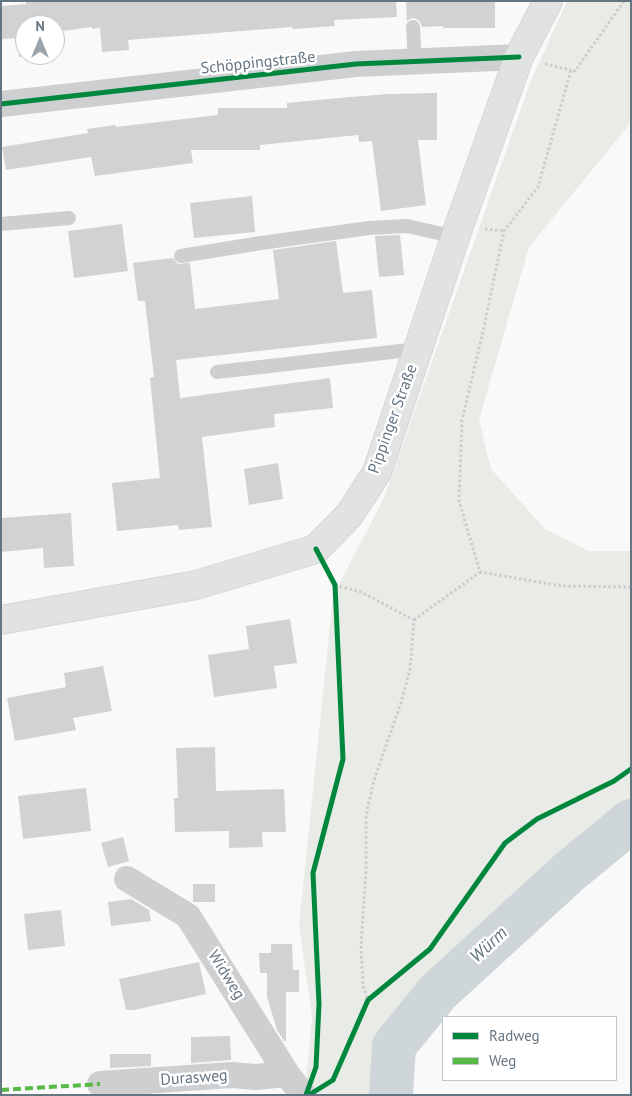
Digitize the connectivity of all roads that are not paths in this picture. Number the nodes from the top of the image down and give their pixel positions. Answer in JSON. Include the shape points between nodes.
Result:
{"nodes":[{"id":1,"x":548,"y":1,"type":"edge"},
{"id":2,"x":413,"y":27,"type":"dead end"},
{"id":3,"x":519,"y":57,"type":"junction"},
{"id":4,"x":415,"y":62,"type":"junction"},
{"id":5,"x":1,"y":104,"type":"edge"},
{"id":6,"x":69,"y":218,"type":"dead end"},
{"id":7,"x":1,"y":224,"type":"edge"},
{"id":8,"x":456,"y":237,"type":"junction"},
{"id":9,"x":181,"y":256,"type":"dead end"},
{"id":10,"x":418,"y":349,"type":"junction"},
{"id":11,"x":217,"y":372,"type":"dead end"},
{"id":12,"x":1,"y":620,"type":"edge"},
{"id":13,"x":127,"y":879,"type":"dead end"},
{"id":14,"x":287,"y":1074,"type":"junction"},
{"id":15,"x":100,"y":1084,"type":"dead end"},
{"id":16,"x":314,"y":1090,"type":"edge"}],
"edges":[{"from":1,"to":3,"type":"main road","name":"Pippinger Straße"},
{"from":2,"to":4,"type":"lane"},
{"from":3,"to":4,"type":"street","name":"Schöppingstraße"},
{"from":3,"to":8,"type":"main road","name":"Pippinger Straße"},
{"from":4,"to":5,"type":"street","name":"Schöppingstraße","via":[[356,64]]},
{"from":6,"to":7,"type":"lane"},
{"from":8,"to":9,"type":"lane","via":[[397,226]]},
{"from":8,"to":10,"type":"main road","name":"Pippinger Straße"},
{"from":10,"to":11,"type":"lane"},
{"from":10,"to":12,"type":"main road","name":"Pippinger Straße","via":[[377,472],[350,514],[316,548],[196,586]]},
{"from":13,"to":14,"type":"street","name":"Widweg","via":[[188,916]]},
{"from":14,"to":15,"type":"street","name":"Durasweg"},
{"from":14,"to":16,"type":"street","name":"Widweg"}]}
